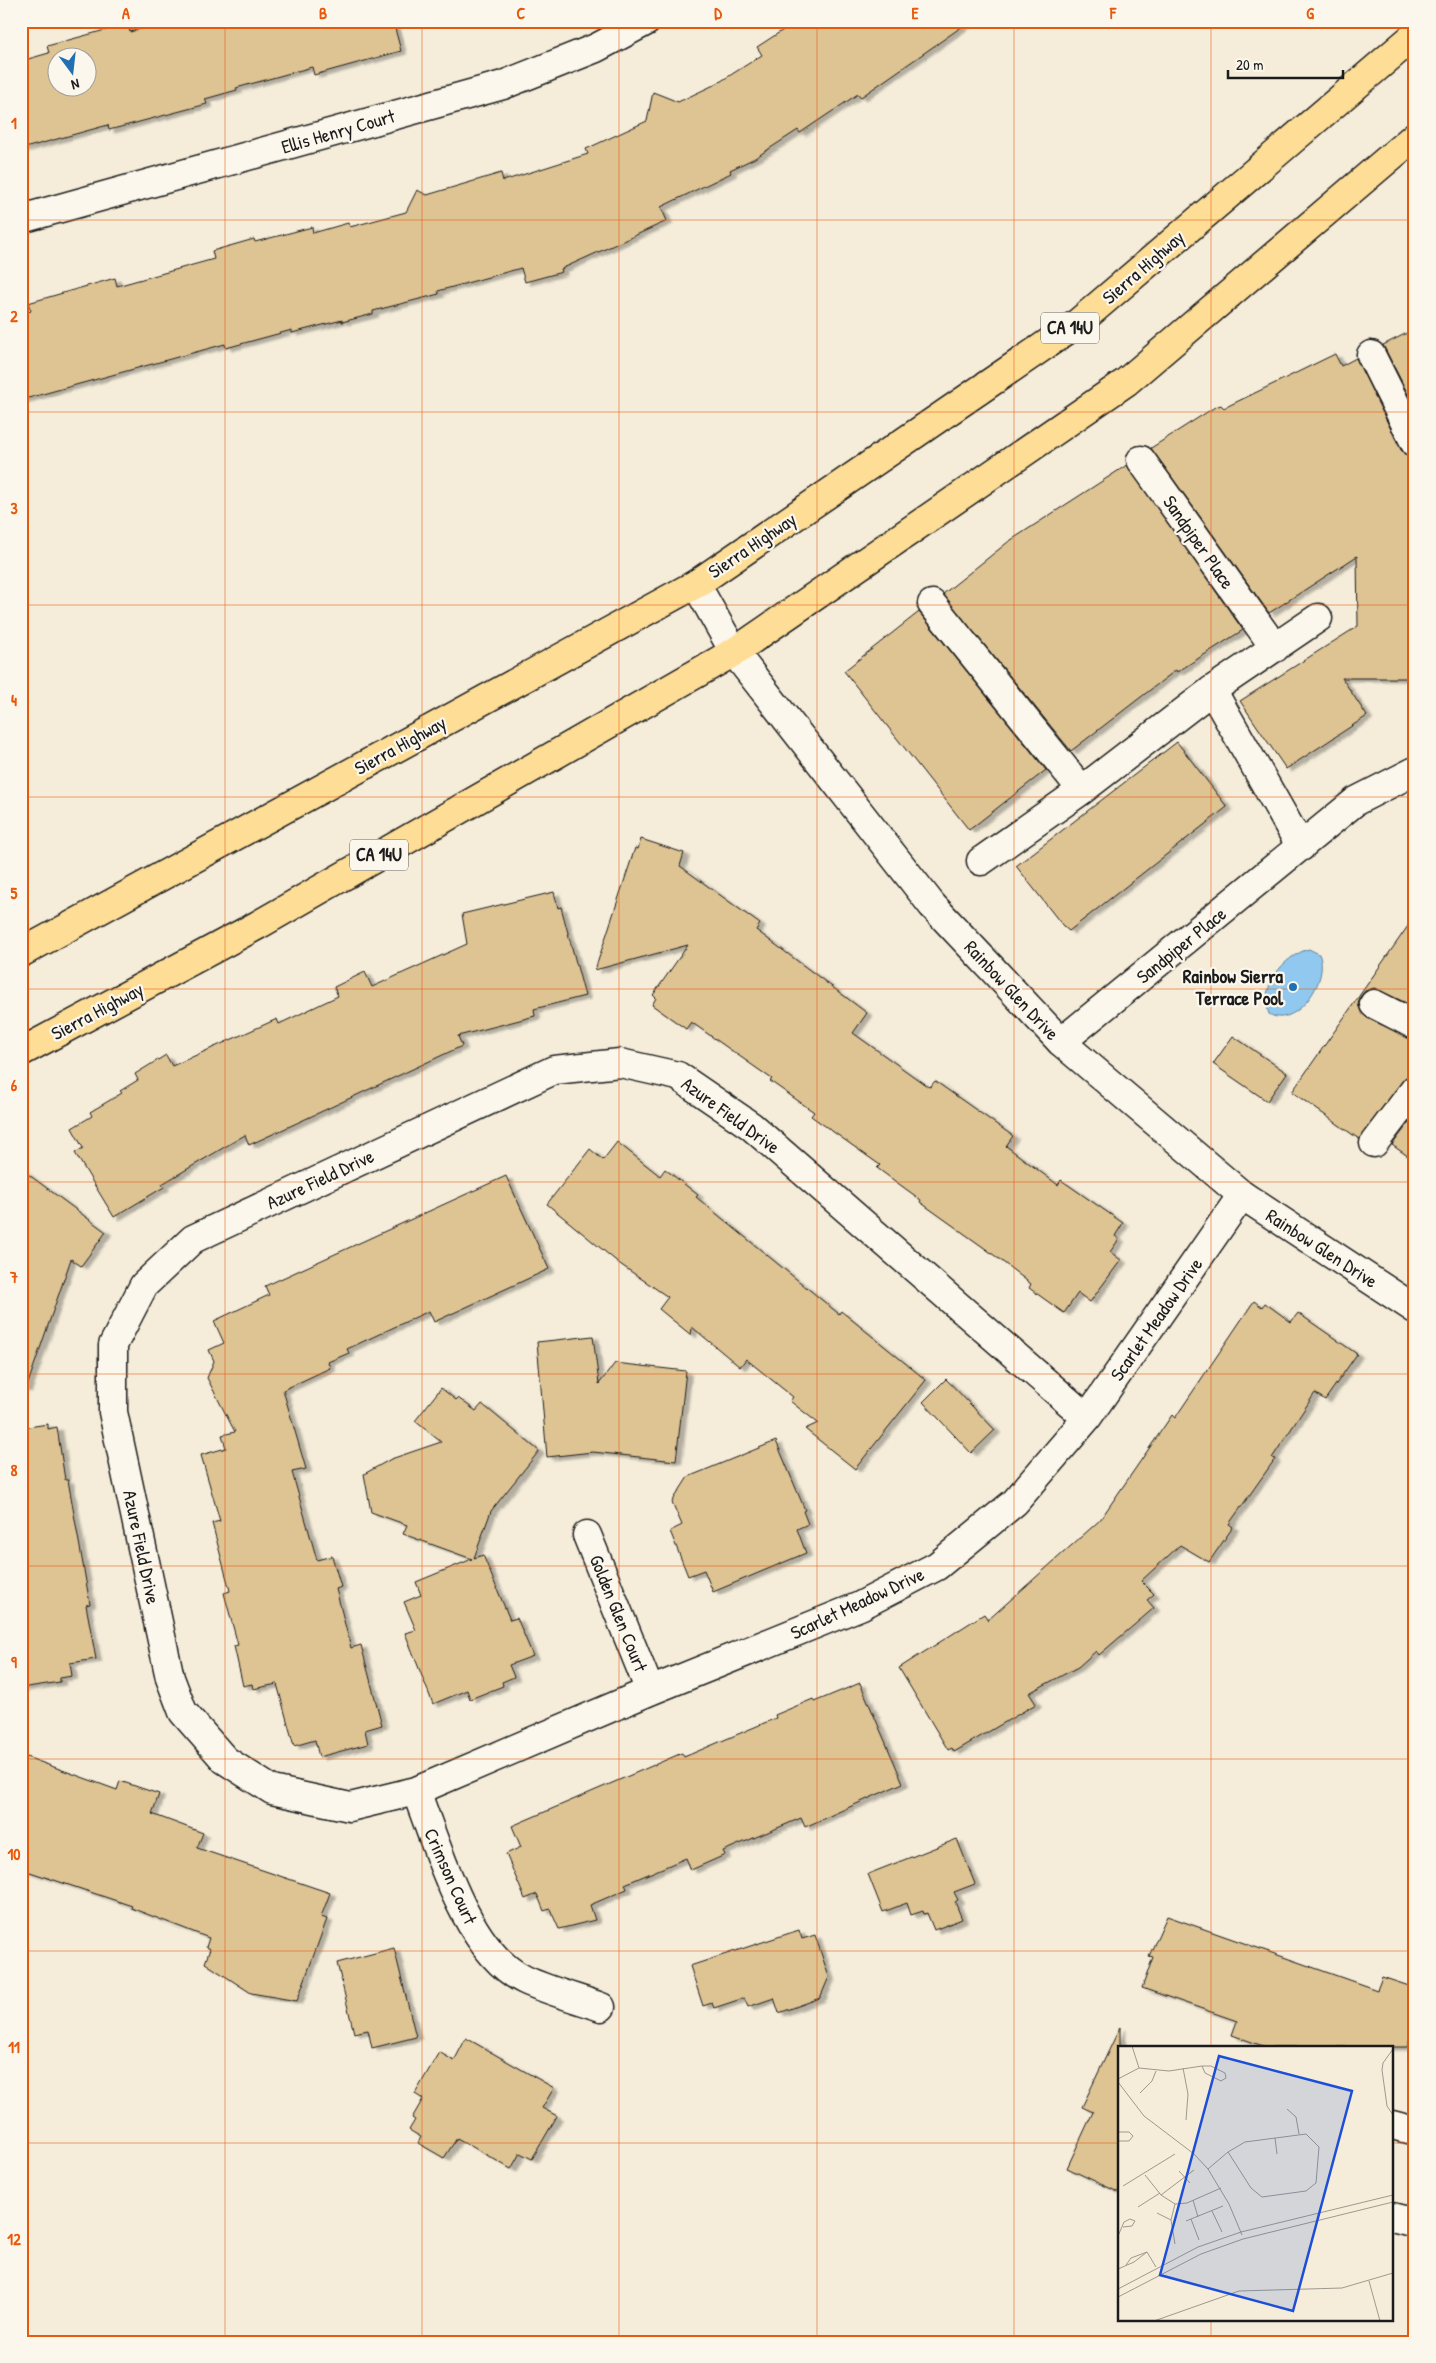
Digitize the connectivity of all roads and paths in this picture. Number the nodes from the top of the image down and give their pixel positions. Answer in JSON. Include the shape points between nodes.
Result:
{"nodes":[{"id":1,"x":647,"y":21,"type":"edge"},
{"id":2,"x":1415,"y":35,"type":"edge"},
{"id":3,"x":1415,"y":136,"type":"edge"},
{"id":4,"x":21,"y":220,"type":"edge"},
{"id":5,"x":1371,"y":355,"type":"dead end"},
{"id":6,"x":1415,"y":443,"type":"edge"},
{"id":7,"x":1141,"y":460,"type":"dead end"},
{"id":8,"x":696,"y":584,"type":"junction"},
{"id":9,"x":932,"y":604,"type":"dead end"},
{"id":10,"x":1318,"y":618,"type":"dead end"},
{"id":11,"x":1274,"y":648,"type":"junction"},
{"id":12,"x":734,"y":652,"type":"junction"},
{"id":13,"x":1212,"y":690,"type":"junction"},
{"id":14,"x":1415,"y":771,"type":"edge"},
{"id":15,"x":1082,"y":790,"type":"junction"},
{"id":16,"x":1300,"y":847,"type":"junction"},
{"id":17,"x":981,"y":861,"type":"dead end"},
{"id":18,"x":21,"y":953,"type":"edge"},
{"id":19,"x":1374,"y":1004,"type":"dead end"},
{"id":20,"x":1415,"y":1025,"type":"edge"},
{"id":21,"x":1061,"y":1042,"type":"junction"},
{"id":22,"x":21,"y":1052,"type":"edge"},
{"id":23,"x":1415,"y":1090,"type":"edge"},
{"id":24,"x":1374,"y":1143,"type":"dead end"},
{"id":25,"x":1242,"y":1196,"type":"junction"},
{"id":26,"x":1415,"y":1309,"type":"edge"},
{"id":27,"x":1087,"y":1418,"type":"junction"},
{"id":28,"x":587,"y":1535,"type":"dead end"},
{"id":29,"x":650,"y":1691,"type":"junction"},
{"id":30,"x":416,"y":1791,"type":"junction"},
{"id":31,"x":601,"y":2007,"type":"dead end"},
{"id":32,"x":1394,"y":2126,"type":"edge"},
{"id":33,"x":1415,"y":2131,"type":"edge"},
{"id":34,"x":1394,"y":2218,"type":"edge"},
{"id":35,"x":1415,"y":2223,"type":"edge"}],
"edges":[{"from":1,"to":4,"type":"street","name":"Ellis Henry Court","via":[[596,48],[503,85]]},
{"from":2,"to":8,"type":"main road","name":"Sierra Highway","number":"CA 14U","via":[[1079,322]]},
{"from":3,"to":12,"type":"main road","name":"Sierra Highway","number":"CA 14U","via":[[1126,382]]},
{"from":5,"to":6,"type":"street"},
{"from":7,"to":11,"type":"street","name":"Sandpiper Place"},
{"from":8,"to":12,"type":"street","name":"Rainbow Glen Drive"},
{"from":8,"to":18,"type":"main road","name":"Sierra Highway","number":"CA 14U"},
{"from":9,"to":15,"type":"street"},
{"from":10,"to":11,"type":"street"},
{"from":11,"to":13,"type":"street"},
{"from":12,"to":21,"type":"street","name":"Rainbow Glen Drive","via":[[932,905]]},
{"from":12,"to":22,"type":"main road","name":"Sierra Highway","number":"CA 14U","via":[[258,925]]},
{"from":13,"to":15,"type":"street"},
{"from":13,"to":16,"type":"street"},
{"from":14,"to":16,"type":"street","name":"Sandpiper Place","via":[[1356,801]]},
{"from":15,"to":17,"type":"street"},
{"from":16,"to":21,"type":"street","name":"Sandpiper Place"},
{"from":19,"to":20,"type":"street"},
{"from":21,"to":25,"type":"street","name":"Rainbow Glen Drive"},
{"from":23,"to":24,"type":"street"},
{"from":25,"to":26,"type":"street","name":"Rainbow Glen Drive"},
{"from":25,"to":27,"type":"street","name":"Scarlet Meadow Drive"},
{"from":27,"to":29,"type":"street","name":"Scarlet Meadow Drive","via":[[1015,1502],[937,1566],[860,1606]]},
{"from":27,"to":30,"type":"street","name":"Azure Field Drive","via":[[751,1126],[678,1076],[620,1062],[554,1070],[193,1239],[144,1285],[113,1345],[113,1412],[170,1678],[183,1712],[224,1760],[272,1790],[350,1807]]},
{"from":28,"to":29,"type":"street","name":"Golden Glen Court"},
{"from":29,"to":30,"type":"street","name":"Scarlet Meadow Drive"},
{"from":30,"to":31,"type":"street","name":"Crimson Court","via":[[465,1915],[492,1954],[523,1979]]},
{"from":32,"to":33,"type":"street"},
{"from":34,"to":35,"type":"street"}]}
